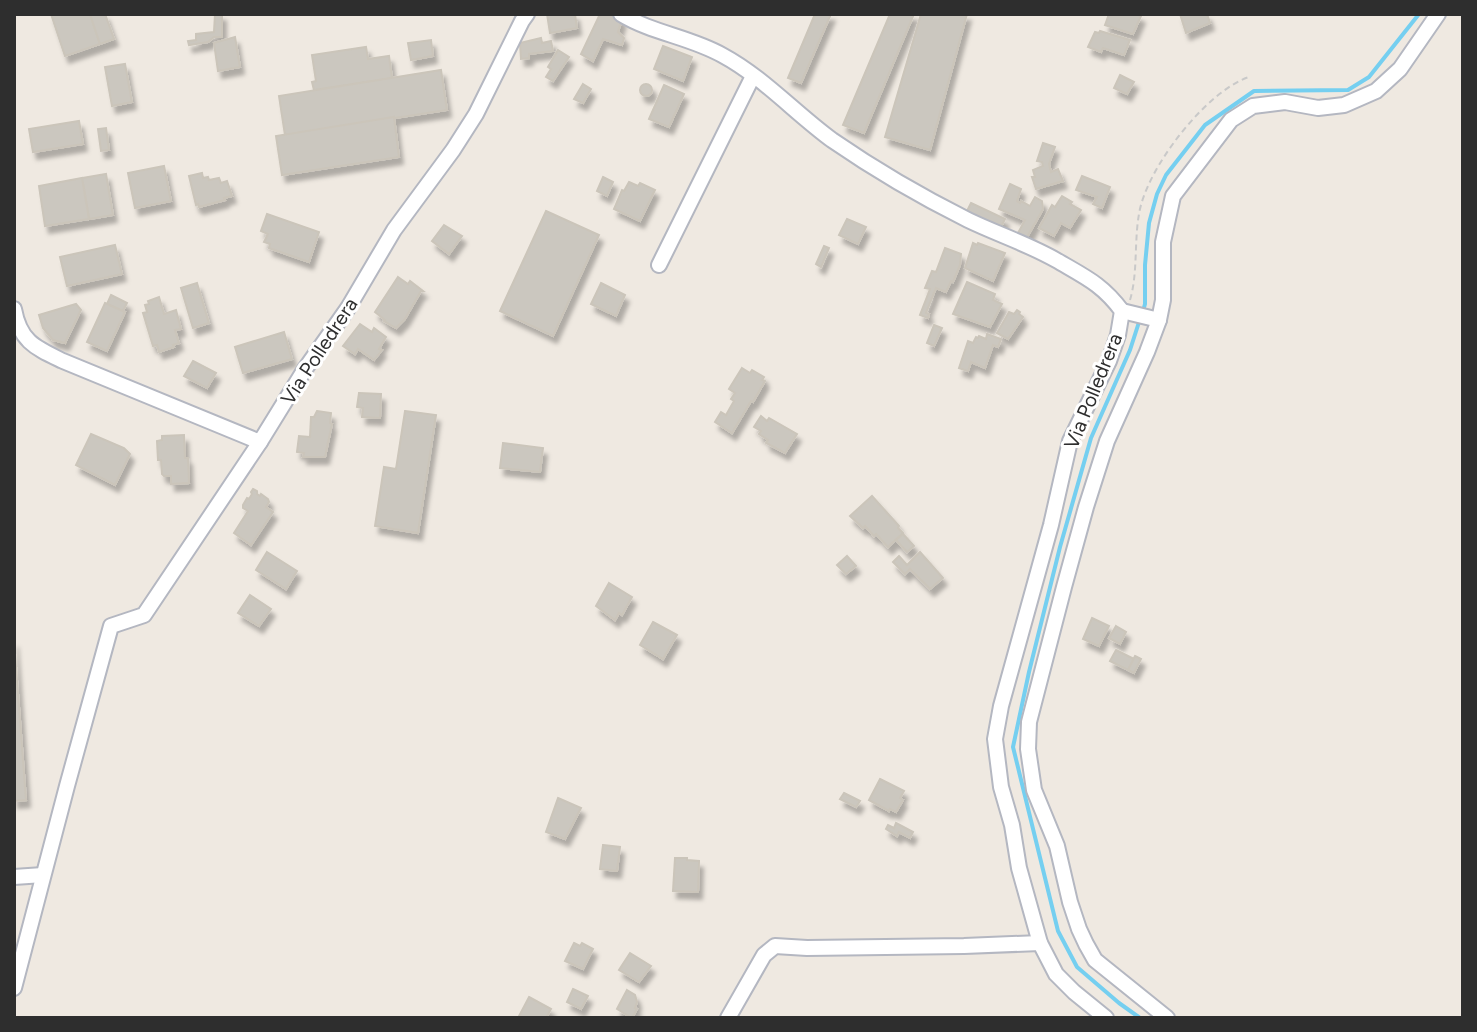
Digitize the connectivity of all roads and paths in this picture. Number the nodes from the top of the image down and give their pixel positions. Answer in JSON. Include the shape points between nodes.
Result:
{"nodes":[{"id":1,"x":527,"y":14,"type":"edge"},
{"id":2,"x":621,"y":14,"type":"edge"},
{"id":3,"x":1438,"y":14,"type":"edge"},
{"id":4,"x":753,"y":76,"type":"junction"},
{"id":5,"x":659,"y":265,"type":"dead end"},
{"id":6,"x":14,"y":309,"type":"edge"},
{"id":7,"x":1127,"y":312,"type":"junction"},
{"id":8,"x":1157,"y":319,"type":"junction"},
{"id":9,"x":260,"y":442,"type":"junction"},
{"id":10,"x":43,"y":875,"type":"junction"},
{"id":11,"x":14,"y":877,"type":"edge"},
{"id":12,"x":1040,"y":943,"type":"junction"},
{"id":13,"x":14,"y":988,"type":"edge"},
{"id":14,"x":728,"y":1018,"type":"edge"},
{"id":15,"x":1106,"y":1018,"type":"edge"},
{"id":16,"x":1167,"y":1018,"type":"edge"}],
"edges":[{"from":1,"to":9,"type":"street","name":"Via Polledrera","via":[[476,114],[394,230]]},
{"from":2,"to":4,"type":"street","name":"Via Polledrera","via":[[708,48]]},
{"from":3,"to":8,"type":"street","via":[[1400,69],[1376,91],[1344,105],[1253,106],[1231,120],[1173,196]]},
{"from":4,"to":5,"type":"street"},
{"from":4,"to":7,"type":"street","name":"Via Polledrera","via":[[832,139],[892,177],[1099,284]]},
{"from":6,"to":9,"type":"street","via":[[33,346]]},
{"from":7,"to":8,"type":"street"},
{"from":7,"to":12,"type":"street","name":"Via Polledrera","via":[[1070,441],[995,739],[1001,787]]},
{"from":8,"to":16,"type":"street","via":[[1086,507],[1029,722],[1028,749],[1034,790],[1086,944],[1095,960]]},
{"from":9,"to":10,"type":"street","name":"Via Polledrera","via":[[144,615],[111,626]]},
{"from":10,"to":11,"type":"street"},
{"from":10,"to":13,"type":"street"},
{"from":12,"to":14,"type":"street","via":[[775,946],[764,955]]},
{"from":12,"to":15,"type":"street","name":"Via Polledrera","via":[[1056,974]]}]}
